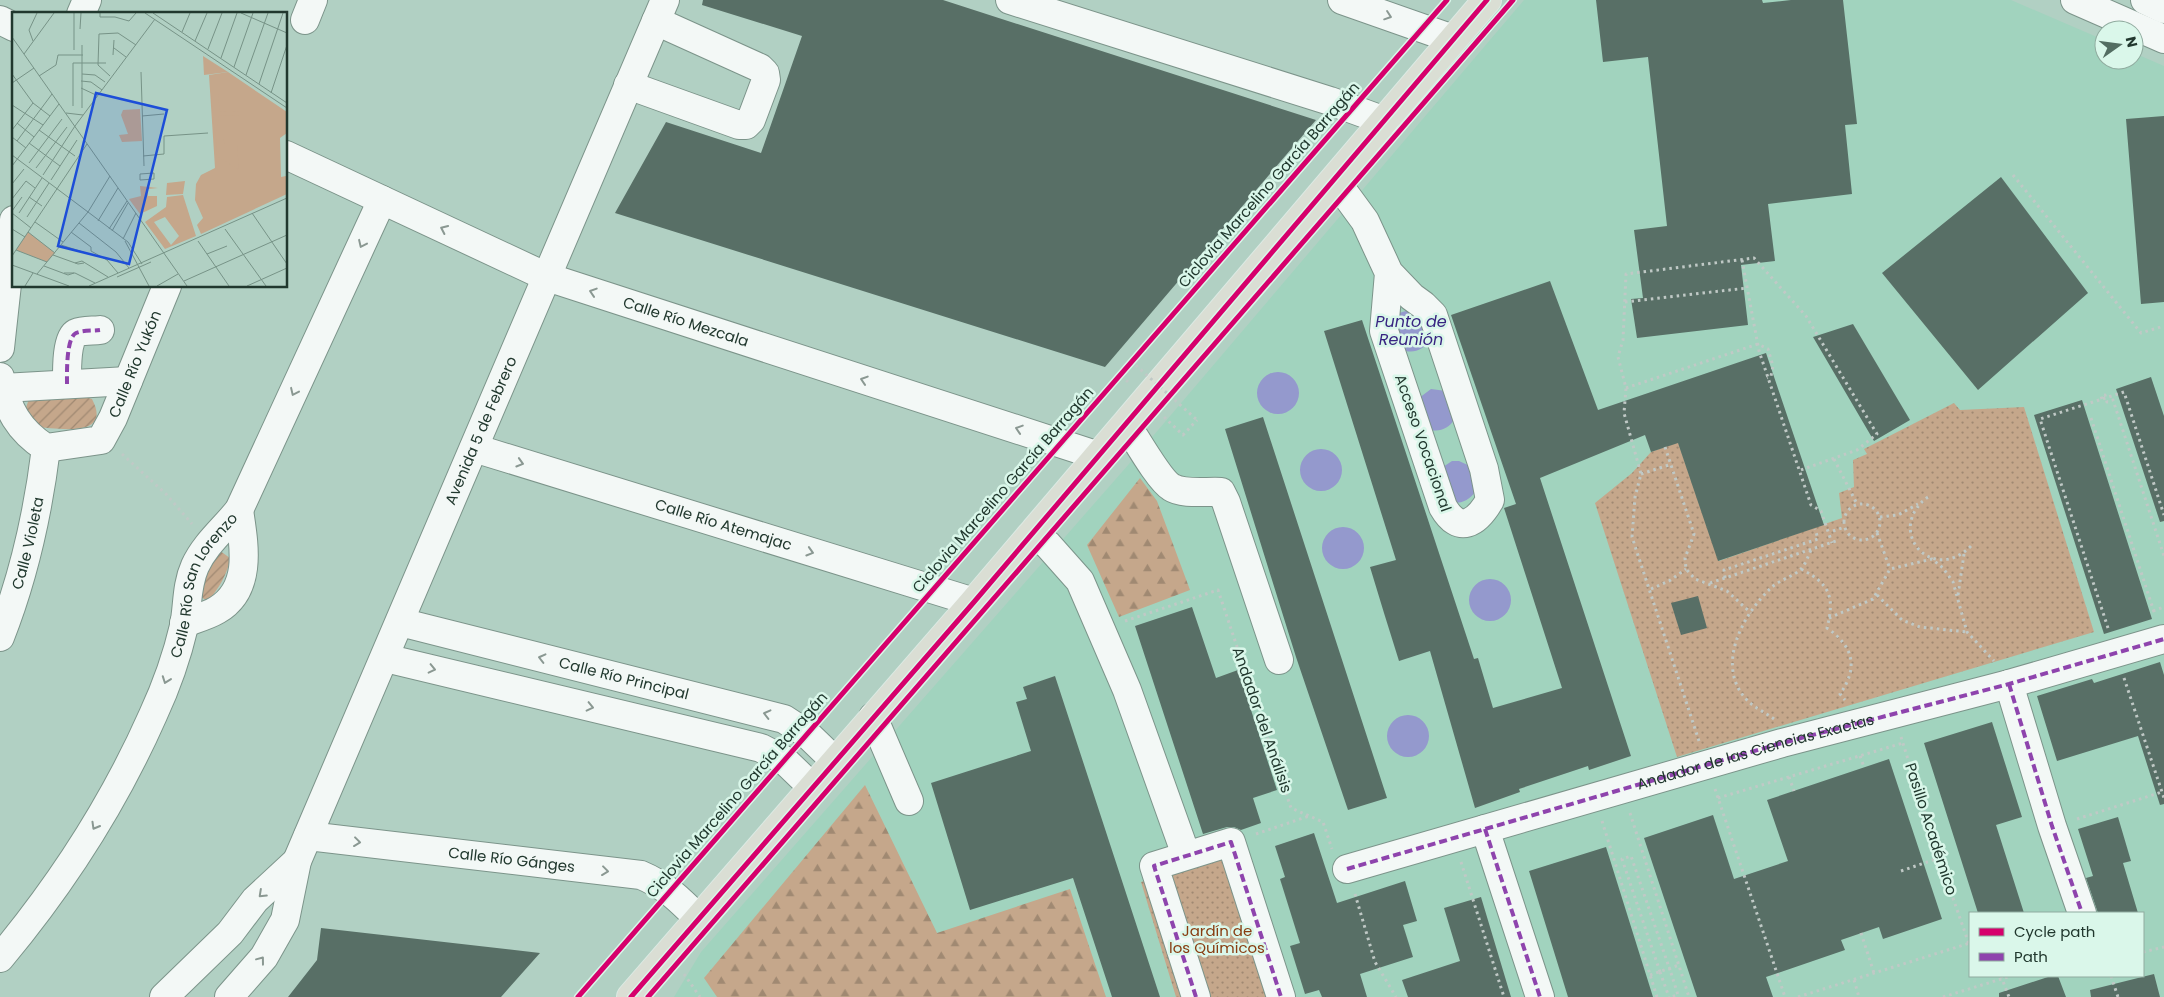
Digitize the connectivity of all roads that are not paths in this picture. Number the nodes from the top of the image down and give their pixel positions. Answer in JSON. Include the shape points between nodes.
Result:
{"nodes":[{"id":1,"x":87,"y":0,"type":"edge"},
{"id":2,"x":1010,"y":0,"type":"edge"},
{"id":3,"x":1342,"y":0,"type":"edge"},
{"id":4,"x":1487,"y":0,"type":"edge"},
{"id":5,"x":2075,"y":0,"type":"edge"},
{"id":6,"x":2145,"y":0,"type":"edge"},
{"id":7,"x":2164,"y":9,"type":"edge"},
{"id":8,"x":660,"y":11,"type":"edge"},
{"id":9,"x":82,"y":12,"type":"edge"},
{"id":10,"x":0,"y":20,"type":"edge"},
{"id":11,"x":12,"y":26,"type":"edge"},
{"id":12,"x":1452,"y":38,"type":"junction"},
{"id":13,"x":2164,"y":39,"type":"edge"},
{"id":14,"x":628,"y":86,"type":"junction"},
{"id":15,"x":1385,"y":121,"type":"junction"},
{"id":16,"x":288,"y":156,"type":"edge"},
{"id":17,"x":1336,"y":180,"type":"junction"},
{"id":18,"x":382,"y":200,"type":"junction"},
{"id":19,"x":12,"y":238,"type":"edge"},
{"id":20,"x":1389,"y":274,"type":"junction"},
{"id":21,"x":546,"y":277,"type":"junction"},
{"id":22,"x":167,"y":288,"type":"edge"},
{"id":23,"x":100,"y":330,"type":"dead end"},
{"id":24,"x":0,"y":348,"type":"edge"},
{"id":25,"x":128,"y":381,"type":"junction"},
{"id":26,"x":1,"y":383,"type":"edge"},
{"id":27,"x":67,"y":384,"type":"junction"},
{"id":28,"x":1126,"y":424,"type":"junction"},
{"id":29,"x":46,"y":448,"type":"junction"},
{"id":30,"x":474,"y":448,"type":"junction"},
{"id":31,"x":1099,"y":456,"type":"junction"},
{"id":32,"x":239,"y":510,"type":"junction"},
{"id":33,"x":1033,"y":533,"type":"junction"},
{"id":34,"x":974,"y":602,"type":"junction"},
{"id":35,"x":400,"y":622,"type":"junction"},
{"id":36,"x":184,"y":624,"type":"junction"},
{"id":37,"x":2161,"y":631,"type":"edge"},
{"id":38,"x":0,"y":637,"type":"edge"},
{"id":39,"x":385,"y":658,"type":"junction"},
{"id":40,"x":1280,"y":660,"type":"dead end"},
{"id":41,"x":2009,"y":684,"type":"junction"},
{"id":42,"x":873,"y":717,"type":"junction"},
{"id":43,"x":835,"y":761,"type":"junction"},
{"id":44,"x":812,"y":787,"type":"junction"},
{"id":45,"x":909,"y":801,"type":"dead end"},
{"id":46,"x":1486,"y":829,"type":"junction"},
{"id":47,"x":303,"y":848,"type":"junction"},
{"id":48,"x":1186,"y":855,"type":"junction"},
{"id":49,"x":1347,"y":869,"type":"road end"},
{"id":50,"x":2082,"y":912,"type":"edge"},
{"id":51,"x":699,"y":919,"type":"junction"},
{"id":52,"x":0,"y":958,"type":"edge"},
{"id":53,"x":639,"y":994,"type":"edge"},
{"id":54,"x":164,"y":997,"type":"edge"},
{"id":55,"x":230,"y":997,"type":"edge"},
{"id":56,"x":1196,"y":997,"type":"edge"},
{"id":57,"x":1281,"y":997,"type":"edge"},
{"id":58,"x":1540,"y":997,"type":"edge"}],
"edges":[{"from":1,"to":9,"type":"street"},
{"from":2,"to":15,"type":"street"},
{"from":3,"to":12,"type":"street","one_way":true},
{"from":4,"to":12,"type":"main road"},
{"from":5,"to":13,"type":"street"},
{"from":6,"to":7,"type":"street"},
{"from":8,"to":14,"type":"street","name":"Avenida 5 de Febrero"},
{"from":8,"to":14,"type":"street","via":[[765,73],[766,80],[751,120],[746,125],[739,125]]},
{"from":10,"to":11,"type":"street"},
{"from":12,"to":15,"type":"main road"},
{"from":14,"to":21,"type":"street","name":"Avenida 5 de Febrero"},
{"from":15,"to":17,"type":"main road"},
{"from":16,"to":18,"type":"street","name":"Calle Río Mezcala"},
{"from":17,"to":20,"type":"street","name":"Acceso Vocacional","via":[[1365,221]]},
{"from":17,"to":28,"type":"main road","via":[[1152,405]]},
{"from":21,"to":18,"type":"street","name":"Calle Río Mezcala","one_way":true},
{"from":18,"to":32,"type":"street","name":"Calle Río San Lorenzo","one_way":true},
{"from":19,"to":24,"type":"street"},
{"from":20,"to":20,"type":"street","name":"Acceso Vocacional","via":[[1384,331],[1443,507],[1450,519],[1462,524],[1474,521],[1490,500],[1484,469],[1433,315]]},
{"from":21,"to":30,"type":"street","name":"Avenida 5 de Febrero"},
{"from":31,"to":21,"type":"street","name":"Calle Río Mezcala","one_way":true},
{"from":22,"to":25,"type":"street","name":"Calle Río Yukón"},
{"from":23,"to":27,"type":"street","via":[[73,335],[69,345]]},
{"from":25,"to":27,"type":"street"},
{"from":25,"to":29,"type":"street","name":"Calle Río Yukón","via":[[114,418],[101,440]]},
{"from":26,"to":27,"type":"street"},
{"from":26,"to":29,"type":"street","via":[[22,429]]},
{"from":28,"to":31,"type":"main road"},
{"from":28,"to":40,"type":"street","via":[[1171,487],[1221,492]]},
{"from":29,"to":38,"type":"street","name":"Calle Violeta","via":[[38,507],[16,597]]},
{"from":30,"to":34,"type":"street","name":"Calle Río Atemajac","one_way":true},
{"from":30,"to":35,"type":"street","name":"Avenida 5 de Febrero"},
{"from":31,"to":33,"type":"main road"},
{"from":32,"to":36,"type":"street","name":"Calle Río San Lorenzo","via":[[210,542],[192,575]]},
{"from":32,"to":36,"type":"street","via":[[246,553],[235,590],[217,610]]},
{"from":33,"to":34,"type":"main road"},
{"from":33,"to":48,"type":"street","via":[[1080,581],[1127,690]]},
{"from":34,"to":42,"type":"main road"},
{"from":35,"to":39,"type":"street","name":"Avenida 5 de Febrero"},
{"from":43,"to":35,"type":"street","name":"Calle Río Principal","one_way":true,"via":[[807,734],[784,719]]},
{"from":36,"to":52,"type":"street","name":"Calle Río San Lorenzo","one_way":true,"via":[[154,715],[118,787],[82,847],[30,922]]},
{"from":37,"to":41,"type":"street","name":"Andador de las Ciencias Exactas","via":[[2113,645]]},
{"from":39,"to":44,"type":"street","one_way":true,"via":[[761,748],[784,760]]},
{"from":39,"to":47,"type":"street","name":"Avenida 5 de Febrero"},
{"from":41,"to":46,"type":"street","name":"Andador de las Ciencias Exactas","via":[[1782,743]]},
{"from":41,"to":50,"type":"street"},
{"from":42,"to":43,"type":"main road"},
{"from":42,"to":45,"type":"street"},
{"from":43,"to":44,"type":"main road"},
{"from":44,"to":51,"type":"main road"},
{"from":46,"to":49,"type":"street","name":"Andador de las Ciencias Exactas"},
{"from":46,"to":58,"type":"street"},
{"from":47,"to":51,"type":"street","name":"Calle Río Gánges","one_way":true,"via":[[641,875],[671,891]]},
{"from":47,"to":54,"type":"street","name":"Avenida 5 de Febrero","one_way":true,"via":[[255,900],[230,934]]},
{"from":55,"to":47,"type":"street","name":"Avenida 5 de Febrero","one_way":true,"via":[[264,957],[285,920]]},
{"from":48,"to":56,"type":"street","via":[[1154,866]]},
{"from":48,"to":57,"type":"street","via":[[1231,842]]},
{"from":51,"to":53,"type":"main road"}]}
